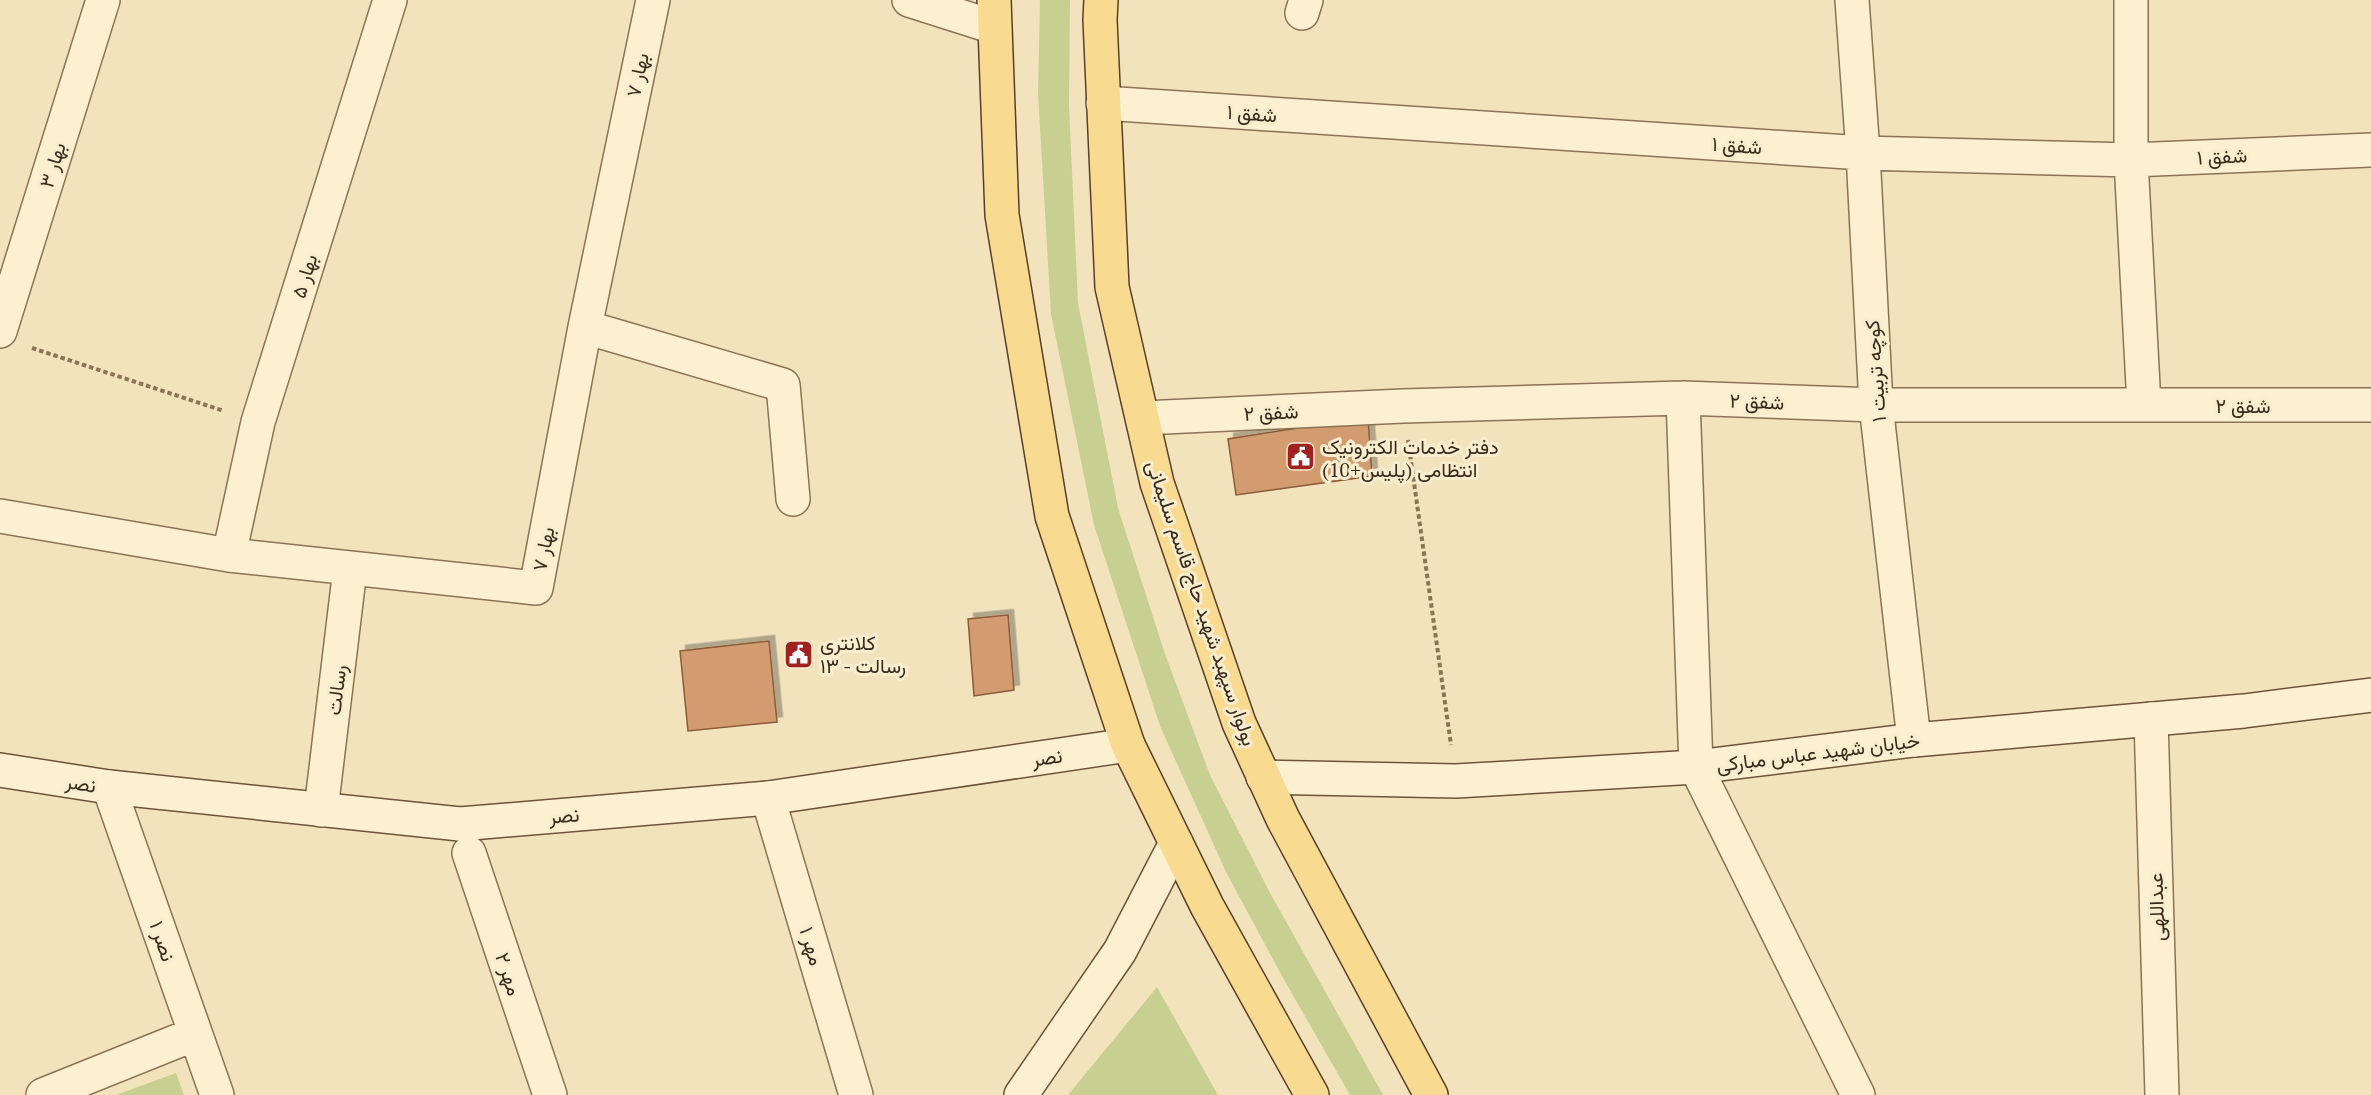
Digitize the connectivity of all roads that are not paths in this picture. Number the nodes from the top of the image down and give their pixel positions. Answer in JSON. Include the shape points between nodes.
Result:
{"nodes":[{"id":1,"x":104,"y":0,"type":"edge"},
{"id":2,"x":390,"y":0,"type":"edge"},
{"id":3,"x":653,"y":0,"type":"edge"},
{"id":4,"x":909,"y":0,"type":"edge"},
{"id":5,"x":1101,"y":0,"type":"edge"},
{"id":6,"x":1852,"y":0,"type":"edge"},
{"id":7,"x":2131,"y":0,"type":"edge"},
{"id":8,"x":994,"y":14,"type":"edge"},
{"id":9,"x":1103,"y":103,"type":"junction"},
{"id":10,"x":2371,"y":150,"type":"edge"},
{"id":11,"x":1863,"y":153,"type":"junction"},
{"id":12,"x":2132,"y":160,"type":"junction"},
{"id":13,"x":585,"y":327,"type":"junction"},
{"id":14,"x":11,"y":338,"type":"edge"},
{"id":15,"x":1683,"y":398,"type":"junction"},
{"id":16,"x":1876,"y":405,"type":"junction"},
{"id":17,"x":2144,"y":405,"type":"junction"},
{"id":18,"x":2371,"y":405,"type":"edge"},
{"id":19,"x":1143,"y":418,"type":"junction"},
{"id":20,"x":793,"y":499,"type":"dead end"},
{"id":21,"x":0,"y":516,"type":"edge"},
{"id":22,"x":229,"y":555,"type":"junction"},
{"id":23,"x":350,"y":569,"type":"junction"},
{"id":24,"x":2371,"y":695,"type":"edge"},
{"id":25,"x":2151,"y":719,"type":"junction"},
{"id":26,"x":1914,"y":740,"type":"junction"},
{"id":27,"x":1128,"y":745,"type":"junction"},
{"id":28,"x":1696,"y":767,"type":"junction"},
{"id":29,"x":0,"y":770,"type":"edge"},
{"id":30,"x":1263,"y":777,"type":"junction"},
{"id":31,"x":109,"y":787,"type":"junction"},
{"id":32,"x":768,"y":798,"type":"junction"},
{"id":33,"x":321,"y":810,"type":"junction"},
{"id":34,"x":1176,"y":843,"type":"junction"},
{"id":35,"x":469,"y":853,"type":"dead end"},
{"id":36,"x":195,"y":1034,"type":"junction"},
{"id":37,"x":43,"y":1095,"type":"edge"},
{"id":38,"x":217,"y":1095,"type":"edge"},
{"id":39,"x":550,"y":1095,"type":"edge"},
{"id":40,"x":856,"y":1095,"type":"edge"},
{"id":41,"x":1021,"y":1095,"type":"edge"},
{"id":42,"x":1312,"y":1095,"type":"edge"},
{"id":43,"x":1431,"y":1095,"type":"edge"},
{"id":44,"x":1858,"y":1095,"type":"edge"},
{"id":45,"x":2162,"y":1095,"type":"edge"}],
"edges":[{"from":1,"to":14,"type":"street","name":"بهار ۳"},
{"from":2,"to":22,"type":"street","name":"بهار ۵","via":[[258,422]]},
{"from":3,"to":13,"type":"street","name":"بهار ۷"},
{"from":4,"to":8,"type":"street"},
{"from":5,"to":9,"type":"main road","name":"بولوار سپهبد شهید حاج قاسم سلیمانی"},
{"from":6,"to":11,"type":"street","name":"کوچه تربیت ۱"},
{"from":7,"to":12,"type":"street"},
{"from":8,"to":27,"type":"main road","via":[[1002,215],[1052,516]]},
{"from":9,"to":11,"type":"street","name":"شفق ۱"},
{"from":9,"to":19,"type":"main road","name":"بولوار سپهبد شهید حاج قاسم سلیمانی","via":[[1112,287]]},
{"from":10,"to":12,"type":"street","name":"شفق ۱"},
{"from":11,"to":12,"type":"street","name":"شفق ۱"},
{"from":11,"to":16,"type":"street","name":"کوچه تربیت ۱"},
{"from":12,"to":17,"type":"street"},
{"from":13,"to":20,"type":"street","via":[[783,386]]},
{"from":13,"to":23,"type":"street","name":"بهار ۷","via":[[536,588]]},
{"from":15,"to":16,"type":"street","name":"شفق ۲"},
{"from":15,"to":19,"type":"street","name":"شفق ۲"},
{"from":15,"to":28,"type":"street"},
{"from":16,"to":17,"type":"street","name":"شفق ۲"},
{"from":16,"to":26,"type":"street","name":"کوچه تربیت ۱"},
{"from":17,"to":18,"type":"street","name":"شفق ۲"},
{"from":19,"to":30,"type":"main road","name":"بولوار سپهبد شهید حاج قاسم سلیمانی","via":[[1157,483],[1239,723]]},
{"from":21,"to":22,"type":"street"},
{"from":22,"to":23,"type":"street"},
{"from":23,"to":33,"type":"street","name":"رسالت"},
{"from":24,"to":25,"type":"street","name":"خیابان شهید عباس مبارکی"},
{"from":25,"to":26,"type":"street","name":"خیابان شهید عباس مبارکی"},
{"from":25,"to":45,"type":"street","name":"عبداللهی"},
{"from":26,"to":28,"type":"street","name":"خیابان شهید عباس مبارکی"},
{"from":27,"to":32,"type":"street","name":"نصر"},
{"from":27,"to":34,"type":"main road"},
{"from":28,"to":30,"type":"street","name":"خیابان شهید عباس مبارکی","via":[[1456,781]]},
{"from":28,"to":44,"type":"street"},
{"from":29,"to":31,"type":"street","name":"نصر"},
{"from":30,"to":43,"type":"main road","name":"بولوار سپهبد شهید حاج قاسم سلیمانی"},
{"from":31,"to":33,"type":"street","name":"نصر"},
{"from":31,"to":36,"type":"street","name":"نصر ۱"},
{"from":32,"to":33,"type":"street","name":"نصر","via":[[460,824]]},
{"from":32,"to":40,"type":"street","name":"مهر ۱"},
{"from":34,"to":41,"type":"street","via":[[1120,951]]},
{"from":34,"to":42,"type":"main road"},
{"from":35,"to":39,"type":"street","name":"مهر ۲"},
{"from":36,"to":37,"type":"street"},
{"from":36,"to":38,"type":"street","name":"نصر ۱"}]}
